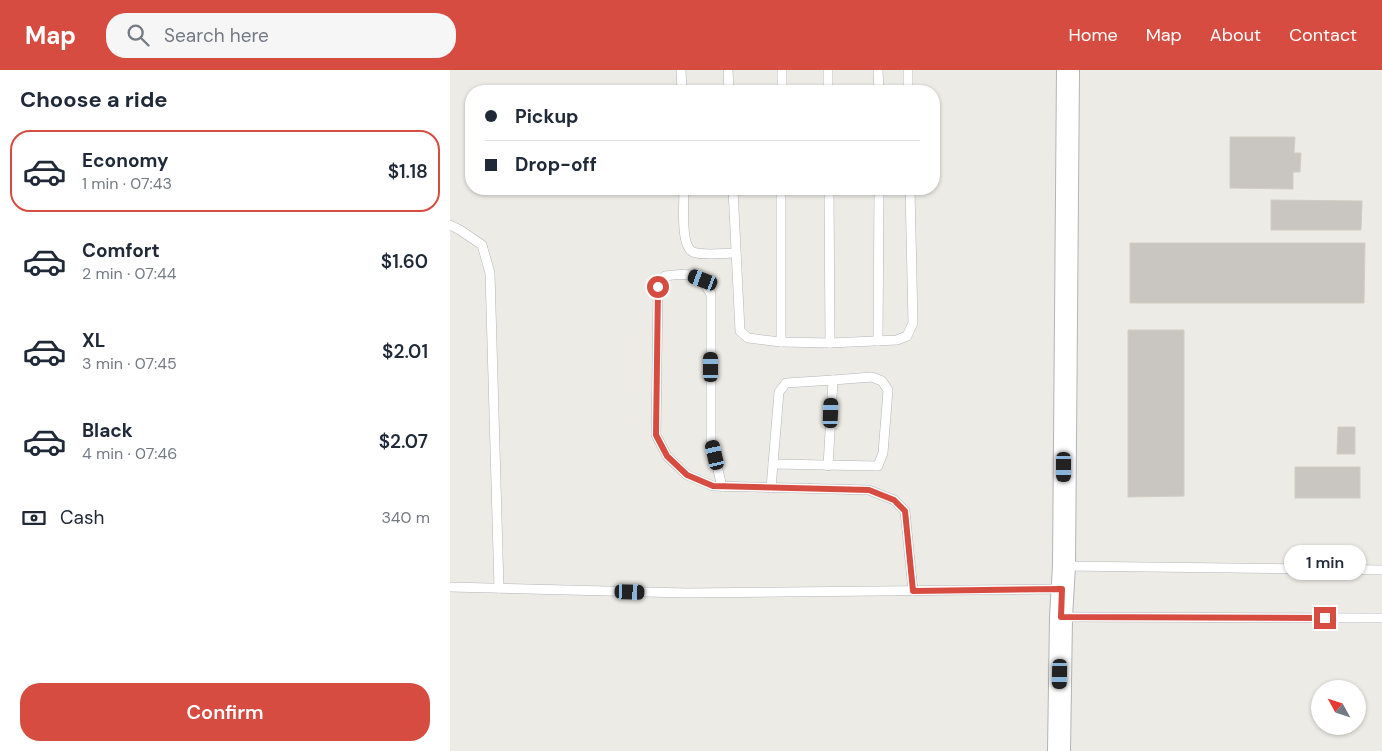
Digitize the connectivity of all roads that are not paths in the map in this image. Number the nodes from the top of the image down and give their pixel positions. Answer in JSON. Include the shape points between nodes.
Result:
{"nodes":[{"id":1,"x":681,"y":70,"type":"edge"},
{"id":2,"x":728,"y":70,"type":"edge"},
{"id":3,"x":782,"y":70,"type":"edge"},
{"id":4,"x":828,"y":70,"type":"edge"},
{"id":5,"x":878,"y":70,"type":"edge"},
{"id":6,"x":908,"y":70,"type":"edge"},
{"id":7,"x":1068,"y":70,"type":"edge"},
{"id":8,"x":682,"y":85,"type":"edge"},
{"id":9,"x":729,"y":85,"type":"edge"},
{"id":10,"x":782,"y":85,"type":"edge"},
{"id":11,"x":828,"y":85,"type":"edge"},
{"id":12,"x":879,"y":85,"type":"edge"},
{"id":13,"x":908,"y":85,"type":"edge"},
{"id":14,"x":684,"y":195,"type":"edge"},
{"id":15,"x":733,"y":195,"type":"edge"},
{"id":16,"x":781,"y":195,"type":"edge"},
{"id":17,"x":829,"y":195,"type":"edge"},
{"id":18,"x":879,"y":195,"type":"edge"},
{"id":19,"x":910,"y":195,"type":"edge"},
{"id":20,"x":450,"y":225,"type":"edge"},
{"id":21,"x":736,"y":253,"type":"junction"},
{"id":22,"x":878,"y":341,"type":"junction"},
{"id":23,"x":780,"y":342,"type":"junction"},
{"id":24,"x":830,"y":343,"type":"junction"},
{"id":25,"x":833,"y":380,"type":"junction"},
{"id":26,"x":773,"y":464,"type":"junction"},
{"id":27,"x":828,"y":466,"type":"junction"},
{"id":28,"x":722,"y":487,"type":"junction"},
{"id":29,"x":771,"y":488,"type":"junction"},
{"id":30,"x":1064,"y":566,"type":"junction"},
{"id":31,"x":1382,"y":570,"type":"edge"},
{"id":32,"x":450,"y":587,"type":"edge"},
{"id":33,"x":499,"y":588,"type":"junction"},
{"id":34,"x":1062,"y":589,"type":"junction"},
{"id":35,"x":913,"y":591,"type":"junction"},
{"id":36,"x":1061,"y":617,"type":"junction"},
{"id":37,"x":1382,"y":618,"type":"edge"},
{"id":38,"x":1059,"y":751,"type":"edge"}],
"edges":[{"from":1,"to":8,"type":"lane"},
{"from":2,"to":9,"type":"lane"},
{"from":3,"to":10,"type":"lane"},
{"from":4,"to":11,"type":"lane"},
{"from":5,"to":12,"type":"lane"},
{"from":6,"to":13,"type":"lane"},
{"from":7,"to":30,"type":"main road"},
{"from":14,"to":21,"type":"lane","via":[[684,237],[688,248],[695,252]]},
{"from":15,"to":21,"type":"lane"},
{"from":16,"to":23,"type":"lane"},
{"from":17,"to":24,"type":"lane"},
{"from":18,"to":22,"type":"lane"},
{"from":19,"to":22,"type":"lane","via":[[913,323],[907,336]]},
{"from":20,"to":33,"type":"lane","via":[[482,245],[490,273]]},
{"from":21,"to":23,"type":"lane","via":[[740,331],[748,338]]},
{"from":22,"to":24,"type":"lane"},
{"from":23,"to":24,"type":"lane"},
{"from":25,"to":26,"type":"lane","via":[[786,383],[778,392]]},
{"from":25,"to":27,"type":"lane"},
{"from":25,"to":27,"type":"lane","via":[[872,377],[882,381],[888,390],[883,453],[878,466]]},
{"from":26,"to":27,"type":"lane"},
{"from":26,"to":29,"type":"lane"},
{"from":28,"to":28,"type":"lane","via":[[687,475],[667,456],[656,435],[658,287],[665,276],[685,273],[703,280],[711,294],[711,440]]},
{"from":28,"to":29,"type":"lane"},
{"from":29,"to":35,"type":"lane","via":[[869,490],[894,500],[905,511]]},
{"from":30,"to":31,"type":"lane"},
{"from":30,"to":34,"type":"main road"},
{"from":32,"to":33,"type":"lane"},
{"from":33,"to":35,"type":"lane","via":[[686,593]]},
{"from":34,"to":35,"type":"lane"},
{"from":34,"to":36,"type":"main road"},
{"from":36,"to":37,"type":"lane"},
{"from":36,"to":38,"type":"main road"}]}
